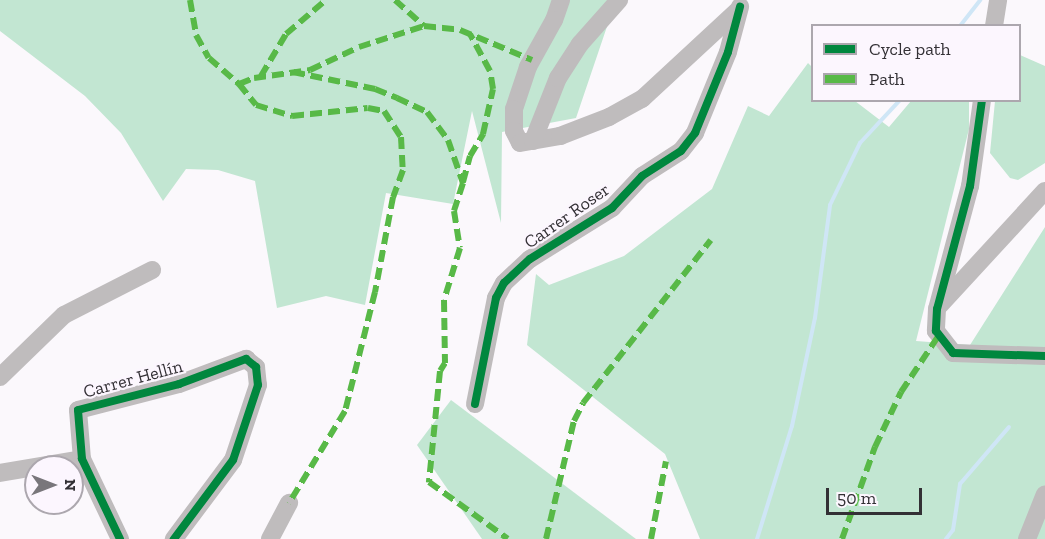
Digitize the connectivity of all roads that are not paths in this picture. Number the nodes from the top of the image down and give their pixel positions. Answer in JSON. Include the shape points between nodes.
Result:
{"nodes":[{"id":1,"x":561,"y":0,"type":"edge"},
{"id":2,"x":619,"y":0,"type":"edge"},
{"id":3,"x":998,"y":0,"type":"edge"},
{"id":4,"x":741,"y":4,"type":"edge"},
{"id":5,"x":994,"y":24,"type":"edge"},
{"id":6,"x":733,"y":32,"type":"junction"},
{"id":7,"x":716,"y":47,"type":"dead end"},
{"id":8,"x":982,"y":102,"type":"edge"},
{"id":9,"x":526,"y":142,"type":"junction"},
{"id":10,"x":1045,"y":191,"type":"edge"},
{"id":11,"x":152,"y":270,"type":"dead end"},
{"id":12,"x":937,"y":309,"type":"junction"},
{"id":13,"x":1045,"y":356,"type":"edge"},
{"id":14,"x":0,"y":377,"type":"edge"},
{"id":15,"x":475,"y":404,"type":"dead end"},
{"id":16,"x":82,"y":455,"type":"edge"},
{"id":17,"x":84,"y":463,"type":"edge"},
{"id":18,"x":24,"y":469,"type":"edge"},
{"id":19,"x":0,"y":473,"type":"edge"},
{"id":20,"x":1045,"y":494,"type":"edge"},
{"id":21,"x":289,"y":503,"type":"dead end"},
{"id":22,"x":120,"y":539,"type":"edge"},
{"id":23,"x":174,"y":539,"type":"edge"},
{"id":24,"x":270,"y":539,"type":"edge"},
{"id":25,"x":1028,"y":539,"type":"edge"}],
"edges":[{"from":1,"to":9,"type":"street","via":[[528,67],[514,109],[514,131]]},
{"from":2,"to":9,"type":"street","via":[[580,44]]},
{"from":3,"to":5,"type":"street"},
{"from":4,"to":6,"type":"street","name":"Carrer Roser"},
{"from":4,"to":9,"type":"street","via":[[642,99],[560,136]]},
{"from":6,"to":7,"type":"street"},
{"from":6,"to":15,"type":"street","name":"Carrer Roser","via":[[695,133],[681,151],[642,176],[612,208],[530,259],[504,283],[496,298]]},
{"from":8,"to":12,"type":"street","via":[[970,186]]},
{"from":10,"to":12,"type":"street"},
{"from":11,"to":14,"type":"street","via":[[64,315]]},
{"from":12,"to":13,"type":"street","via":[[936,331],[953,353]]},
{"from":16,"to":23,"type":"street","name":"Carrer Hellín","via":[[78,410],[179,384],[246,359],[256,366],[258,385],[233,460]]},
{"from":17,"to":22,"type":"street","name":"Carrer Hellín"},
{"from":18,"to":19,"type":"street"},
{"from":20,"to":25,"type":"street"},
{"from":21,"to":24,"type":"street"}]}
